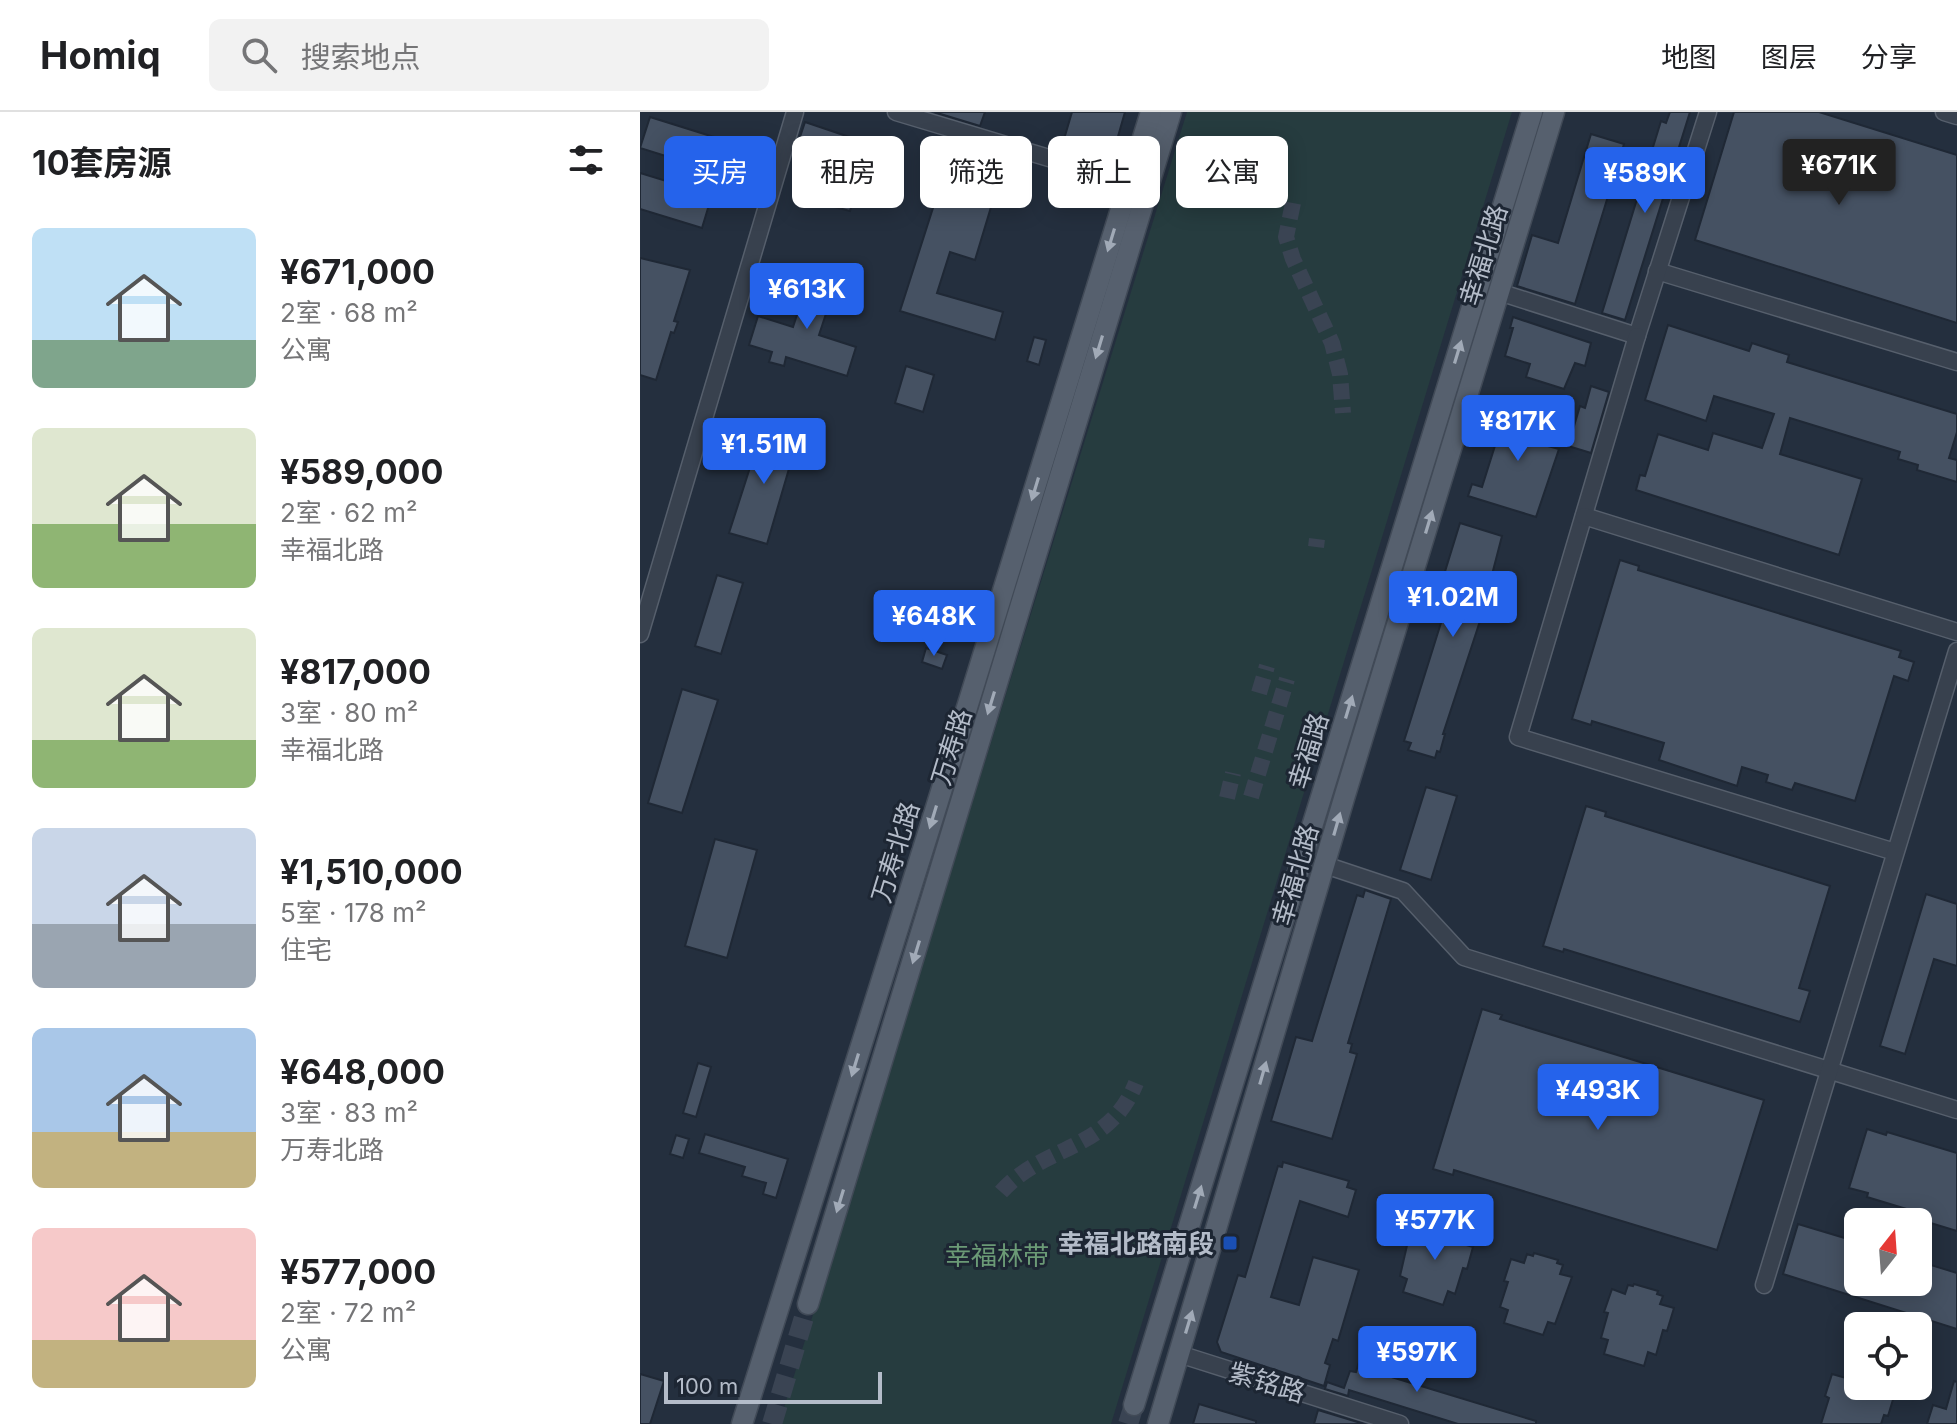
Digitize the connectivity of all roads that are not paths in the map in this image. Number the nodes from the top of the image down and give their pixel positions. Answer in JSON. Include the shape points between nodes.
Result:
{"nodes":[{"id":1,"x":795,"y":112,"type":"edge"},
{"id":2,"x":896,"y":112,"type":"edge"},
{"id":3,"x":1151,"y":112,"type":"edge"},
{"id":4,"x":1171,"y":112,"type":"edge"},
{"id":5,"x":1532,"y":112,"type":"edge"},
{"id":6,"x":1554,"y":112,"type":"edge"},
{"id":7,"x":1708,"y":112,"type":"edge"},
{"id":8,"x":1944,"y":112,"type":"edge"},
{"id":9,"x":1957,"y":116,"type":"edge"},
{"id":10,"x":1143,"y":136,"type":"edge"},
{"id":11,"x":1048,"y":158,"type":"edge"},
{"id":12,"x":1121,"y":208,"type":"edge"},
{"id":13,"x":1657,"y":271,"type":"junction"},
{"id":14,"x":1499,"y":292,"type":"junction"},
{"id":15,"x":1637,"y":336,"type":"junction"},
{"id":16,"x":1957,"y":362,"type":"edge"},
{"id":17,"x":1584,"y":516,"type":"junction"},
{"id":18,"x":1957,"y":632,"type":"edge"},
{"id":19,"x":640,"y":634,"type":"edge"},
{"id":20,"x":1957,"y":651,"type":"edge"},
{"id":21,"x":1895,"y":852,"type":"junction"},
{"id":22,"x":1325,"y":865,"type":"junction"},
{"id":23,"x":1829,"y":1071,"type":"junction"},
{"id":24,"x":1957,"y":1110,"type":"edge"},
{"id":25,"x":1764,"y":1285,"type":"dead end"},
{"id":26,"x":808,"y":1304,"type":"tunnel mouth"},
{"id":27,"x":1179,"y":1354,"type":"junction"},
{"id":28,"x":1134,"y":1405,"type":"tunnel mouth"},
{"id":29,"x":746,"y":1418,"type":"edge"},
{"id":30,"x":1158,"y":1424,"type":"edge"},
{"id":31,"x":1400,"y":1424,"type":"edge"}],
"edges":[{"from":1,"to":19,"type":"street"},
{"from":2,"to":11,"type":"street"},
{"from":3,"to":10,"type":"main road","name":"万寿北路"},
{"from":4,"to":26,"type":"main road","name":"万寿路","one_way":true},
{"from":28,"to":5,"type":"main road","name":"幸福路","one_way":true},
{"from":6,"to":14,"type":"main road","name":"幸福北路"},
{"from":7,"to":13,"type":"street"},
{"from":8,"to":9,"type":"street"},
{"from":12,"to":29,"type":"main road","name":"万寿北路","one_way":true},
{"from":13,"to":15,"type":"street"},
{"from":13,"to":16,"type":"street"},
{"from":14,"to":15,"type":"street"},
{"from":22,"to":14,"type":"main road","name":"幸福北路","one_way":true},
{"from":15,"to":17,"type":"street"},
{"from":17,"to":18,"type":"street"},
{"from":17,"to":21,"type":"street","via":[[1518,737]]},
{"from":20,"to":21,"type":"street"},
{"from":21,"to":23,"type":"street"},
{"from":22,"to":23,"type":"street","via":[[1403,891],[1464,957]]},
{"from":27,"to":22,"type":"main road","name":"幸福北路","one_way":true},
{"from":23,"to":24,"type":"street"},
{"from":23,"to":25,"type":"street"},
{"from":27,"to":30,"type":"main road","name":"幸福北路"},
{"from":27,"to":31,"type":"street","name":"紫铭路"}]}
